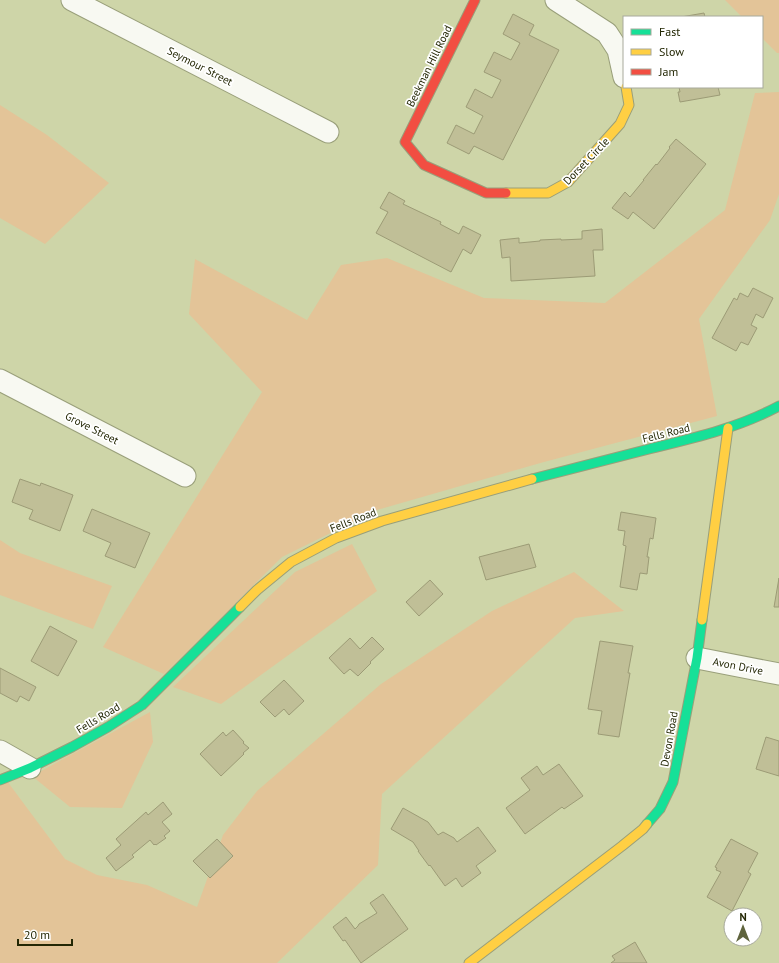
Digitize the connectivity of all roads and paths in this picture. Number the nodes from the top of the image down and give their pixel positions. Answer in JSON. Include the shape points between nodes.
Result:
{"nodes":[{"id":1,"x":72,"y":0,"type":"edge"},
{"id":2,"x":475,"y":0,"type":"edge"},
{"id":3,"x":556,"y":0,"type":"edge"},
{"id":4,"x":623,"y":72,"type":"edge"},
{"id":5,"x":626,"y":88,"type":"edge"},
{"id":6,"x":328,"y":132,"type":"dead end"},
{"id":7,"x":405,"y":142,"type":"joint"},
{"id":8,"x":0,"y":380,"type":"edge"},
{"id":9,"x":779,"y":406,"type":"edge"},
{"id":10,"x":728,"y":428,"type":"junction"},
{"id":11,"x":185,"y":476,"type":"dead end"},
{"id":12,"x":697,"y":658,"type":"junction"},
{"id":13,"x":779,"y":674,"type":"edge"},
{"id":14,"x":0,"y":751,"type":"edge"},
{"id":15,"x":30,"y":768,"type":"junction"},
{"id":16,"x":0,"y":780,"type":"edge"},
{"id":17,"x":469,"y":963,"type":"edge"}],
"edges":[{"from":1,"to":6,"type":"street","name":"Seymour Street"},
{"from":2,"to":7,"type":"street","name":"Beekman Hill Road"},
{"from":3,"to":4,"type":"street","via":[[607,33],[618,50]]},
{"from":5,"to":7,"type":"street","name":"Dorset Circle","via":[[629,105],[620,124],[568,182],[548,193],[486,193],[424,164]]},
{"from":8,"to":11,"type":"street","name":"Grove Street"},
{"from":9,"to":10,"type":"street","name":"Fells Road"},
{"from":10,"to":12,"type":"street","name":"Devon Road"},
{"from":10,"to":15,"type":"street","name":"Fells Road","via":[[382,521],[336,538],[291,562],[257,590],[142,704],[108,727]]},
{"from":12,"to":13,"type":"street","name":"Avon Drive"},
{"from":12,"to":17,"type":"street","name":"Devon Road","via":[[673,782],[660,809],[643,829],[622,846]]},
{"from":14,"to":15,"type":"street"},
{"from":15,"to":16,"type":"street","name":"Fells Road"}]}
